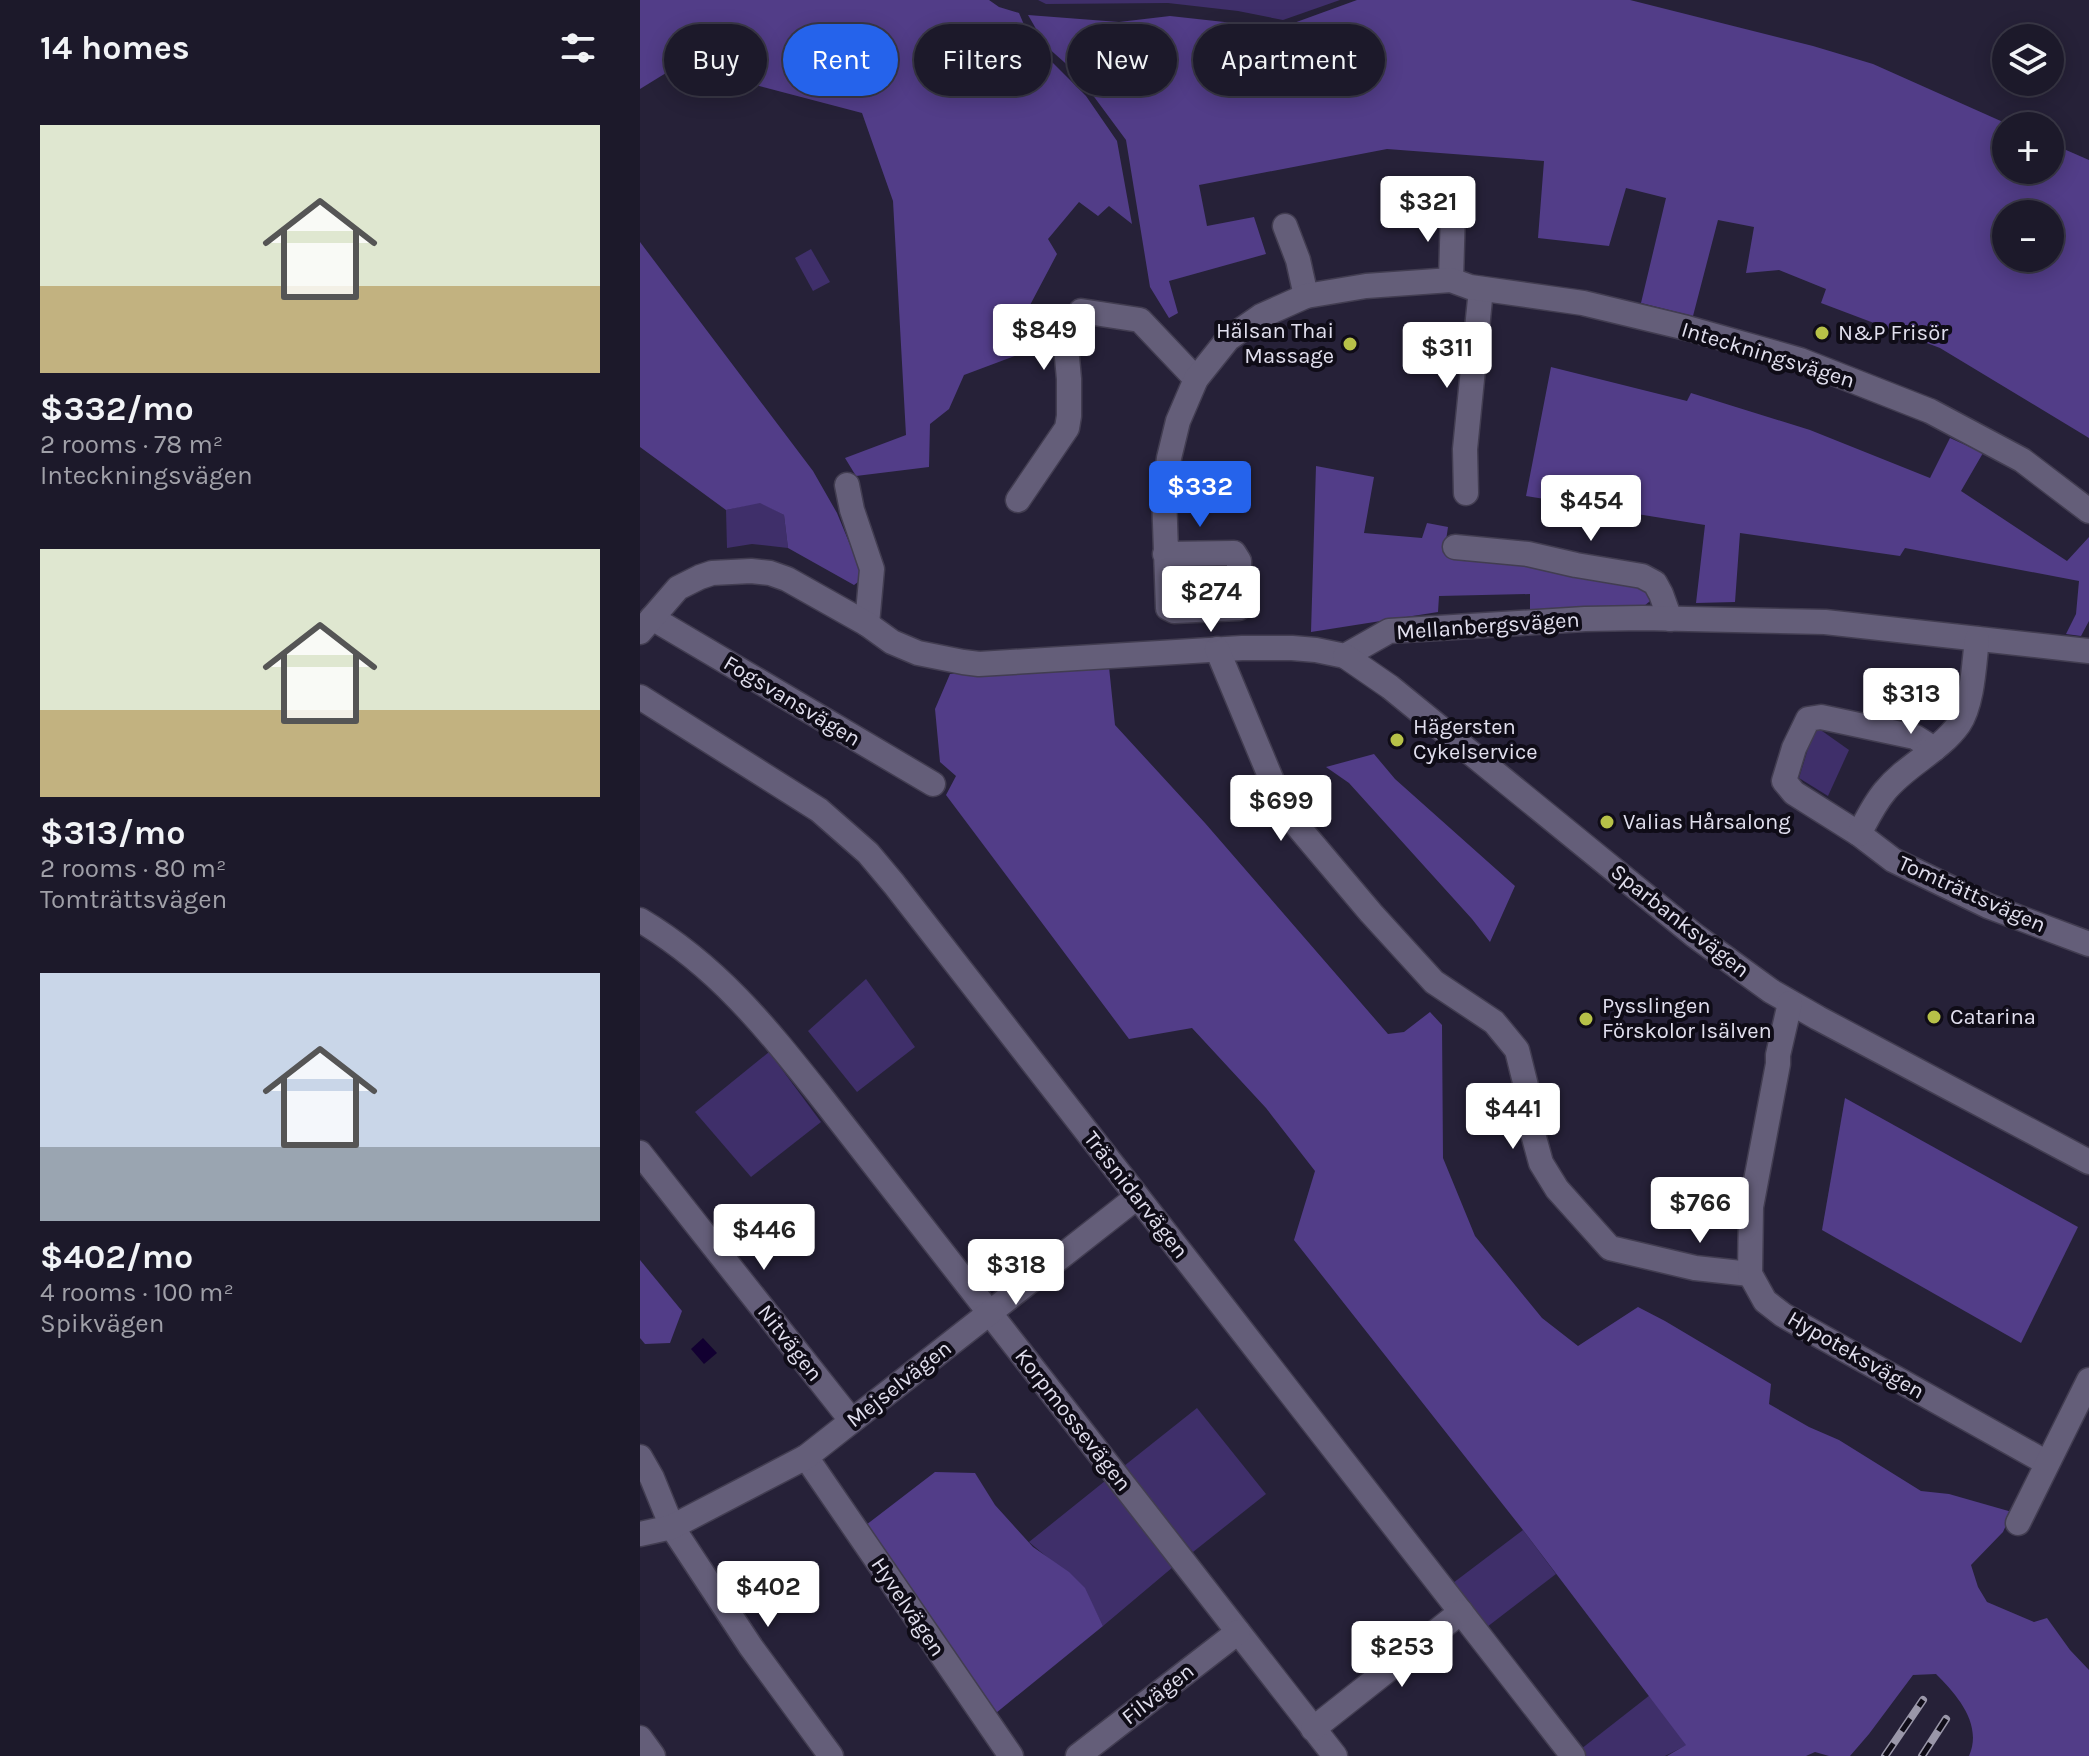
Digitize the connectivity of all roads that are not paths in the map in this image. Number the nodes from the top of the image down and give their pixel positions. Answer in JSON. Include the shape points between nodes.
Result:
{"nodes":[{"id":1,"x":1453,"y":210,"type":"dead end"},
{"id":2,"x":1285,"y":226,"type":"dead end"},
{"id":3,"x":1451,"y":280,"type":"junction"},
{"id":4,"x":1481,"y":289,"type":"junction"},
{"id":5,"x":1306,"y":296,"type":"junction"},
{"id":6,"x":1196,"y":379,"type":"junction"},
{"id":7,"x":847,"y":485,"type":"dead end"},
{"id":8,"x":1466,"y":493,"type":"dead end"},
{"id":9,"x":2085,"y":499,"type":"edge"},
{"id":10,"x":1018,"y":500,"type":"dead end"},
{"id":11,"x":1455,"y":547,"type":"dead end"},
{"id":12,"x":1165,"y":554,"type":"junction"},
{"id":13,"x":1239,"y":608,"type":"junction"},
{"id":14,"x":1670,"y":619,"type":"junction"},
{"id":15,"x":867,"y":624,"type":"junction"},
{"id":16,"x":646,"y":625,"type":"edge"},
{"id":17,"x":1977,"y":639,"type":"junction"},
{"id":18,"x":1242,"y":648,"type":"junction"},
{"id":19,"x":1217,"y":649,"type":"junction"},
{"id":20,"x":2089,"y":651,"type":"edge"},
{"id":21,"x":1345,"y":656,"type":"junction"},
{"id":22,"x":640,"y":697,"type":"edge"},
{"id":23,"x":1934,"y":749,"type":"junction"},
{"id":24,"x":933,"y":784,"type":"dead end"},
{"id":25,"x":1859,"y":834,"type":"junction"},
{"id":26,"x":640,"y":920,"type":"edge"},
{"id":27,"x":2089,"y":944,"type":"edge"},
{"id":28,"x":1790,"y":1003,"type":"junction"},
{"id":29,"x":640,"y":1153,"type":"edge"},
{"id":30,"x":2089,"y":1162,"type":"edge"},
{"id":31,"x":1137,"y":1197,"type":"junction"},
{"id":32,"x":1750,"y":1274,"type":"junction"},
{"id":33,"x":990,"y":1314,"type":"junction"},
{"id":34,"x":2089,"y":1380,"type":"edge"},
{"id":35,"x":851,"y":1420,"type":"junction"},
{"id":36,"x":640,"y":1457,"type":"edge"},
{"id":37,"x":806,"y":1457,"type":"junction"},
{"id":38,"x":2047,"y":1463,"type":"junction"},
{"id":39,"x":2018,"y":1523,"type":"dead end"},
{"id":40,"x":672,"y":1527,"type":"junction"},
{"id":41,"x":640,"y":1534,"type":"edge"},
{"id":42,"x":1461,"y":1612,"type":"junction"},
{"id":43,"x":1238,"y":1632,"type":"junction"},
{"id":44,"x":1313,"y":1729,"type":"junction"},
{"id":45,"x":640,"y":1738,"type":"edge"},
{"id":46,"x":653,"y":1756,"type":"edge"},
{"id":47,"x":831,"y":1756,"type":"edge"},
{"id":48,"x":1011,"y":1756,"type":"edge"},
{"id":49,"x":1078,"y":1756,"type":"edge"},
{"id":50,"x":1335,"y":1756,"type":"edge"},
{"id":51,"x":1573,"y":1756,"type":"edge"}],
"edges":[{"from":1,"to":3,"type":"street"},
{"from":2,"to":5,"type":"street"},
{"from":3,"to":4,"type":"street","name":"Inteckningsvägen"},
{"from":3,"to":5,"type":"street","name":"Inteckningsvägen"},
{"from":4,"to":8,"type":"street","via":[[1465,449]]},
{"from":4,"to":9,"type":"street","name":"Inteckningsvägen","via":[[1583,303],[1800,360],[1930,411]]},
{"from":5,"to":6,"type":"street","name":"Inteckningsvägen","via":[[1261,316],[1228,339]]},
{"from":6,"to":10,"type":"street","via":[[1140,320],[1081,311],[1066,347],[1067,428]]},
{"from":6,"to":12,"type":"street","name":"Inteckningsvägen","via":[[1169,458]]},
{"from":7,"to":15,"type":"street","via":[[872,569]]},
{"from":11,"to":14,"type":"street","via":[[1528,554],[1642,576],[1655,583]]},
{"from":12,"to":13,"type":"street","via":[[1234,553],[1239,561]]},
{"from":12,"to":13,"type":"street","name":"Inteckningsvägen","via":[[1168,608]]},
{"from":13,"to":18,"type":"street"},
{"from":14,"to":17,"type":"street","name":"Mellanbergsvägen","via":[[1825,622]]},
{"from":14,"to":21,"type":"street","name":"Mellanbergsvägen","via":[[1389,631]]},
{"from":15,"to":16,"type":"street","via":[[787,579],[751,571],[712,573],[678,588]]},
{"from":15,"to":19,"type":"street","via":[[918,653],[971,663]]},
{"from":16,"to":24,"type":"street","name":"Fogsvansvägen"},
{"from":17,"to":20,"type":"street","name":"Mellanbergsvägen"},
{"from":17,"to":23,"type":"street","via":[[1960,722]]},
{"from":18,"to":19,"type":"street"},
{"from":18,"to":21,"type":"street"},
{"from":19,"to":32,"type":"street","via":[[1289,816],[1434,982],[1494,1022],[1517,1050],[1541,1163],[1557,1189],[1610,1248],[1695,1268]]},
{"from":21,"to":28,"type":"street","name":"Sparbanksvägen","via":[[1694,935]]},
{"from":22,"to":31,"type":"street","name":"Träsnidarvägen","via":[[819,810],[868,853]]},
{"from":23,"to":25,"type":"street","via":[[1886,789]]},
{"from":23,"to":25,"type":"street","name":"Tomträttsvägen","via":[[1915,737],[1821,717],[1808,719],[1784,781],[1794,793]]},
{"from":25,"to":27,"type":"street","name":"Tomträttsvägen","via":[[1893,860],[1975,900]]},
{"from":26,"to":33,"type":"street","name":"Korpmossevägen","via":[[714,974],[759,1019]]},
{"from":28,"to":30,"type":"street","name":"Sparbanksvägen"},
{"from":28,"to":32,"type":"street","via":[[1751,1207]]},
{"from":29,"to":35,"type":"street","name":"Nitvägen"},
{"from":31,"to":33,"type":"street","name":"Mejselvägen"},
{"from":31,"to":42,"type":"street","name":"Träsnidarvägen"},
{"from":32,"to":38,"type":"street","name":"Hypoteksvägen","via":[[1765,1301],[1783,1315]]},
{"from":33,"to":35,"type":"street","name":"Mejselvägen"},
{"from":33,"to":43,"type":"street","name":"Korpmossevägen"},
{"from":34,"to":38,"type":"street"},
{"from":35,"to":37,"type":"street","name":"Mejselvägen"},
{"from":36,"to":40,"type":"street"},
{"from":37,"to":40,"type":"street","name":"Mejselvägen"},
{"from":37,"to":48,"type":"street","name":"Hyvelvägen"},
{"from":38,"to":39,"type":"street"},
{"from":40,"to":41,"type":"street","name":"Mejselvägen"},
{"from":40,"to":47,"type":"street"},
{"from":42,"to":44,"type":"street"},
{"from":42,"to":51,"type":"street","name":"Träsnidarvägen"},
{"from":43,"to":44,"type":"street","name":"Korpmossevägen"},
{"from":43,"to":49,"type":"street","name":"Filvägen"},
{"from":44,"to":50,"type":"street","name":"Korpmossevägen"},
{"from":45,"to":46,"type":"street"}]}
